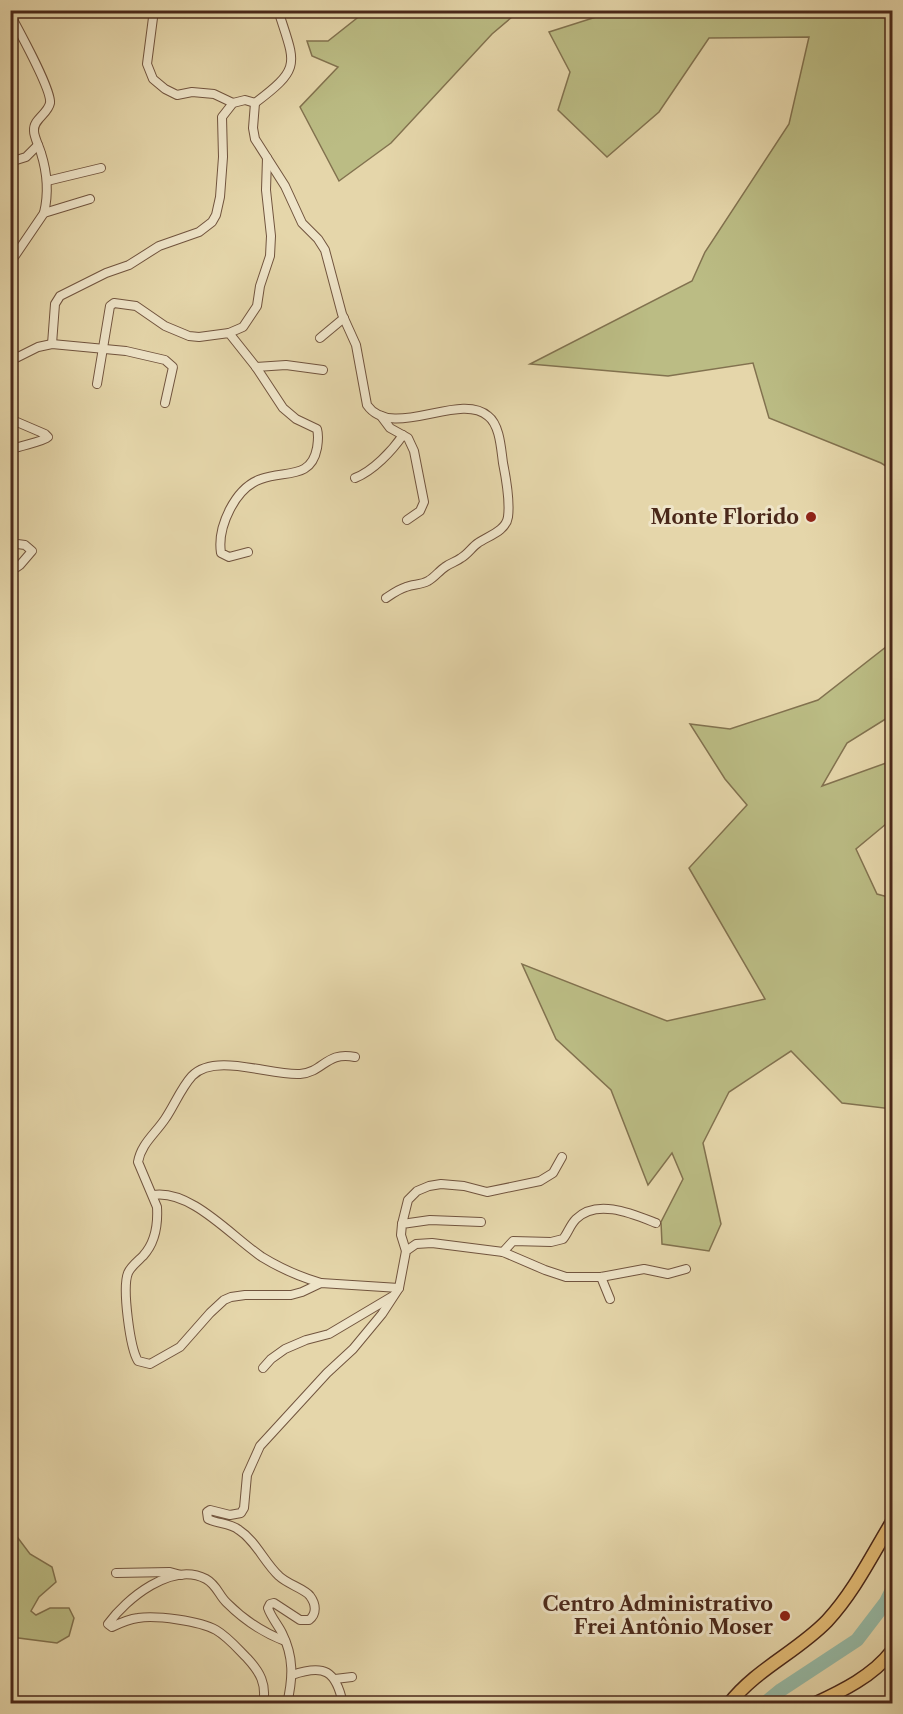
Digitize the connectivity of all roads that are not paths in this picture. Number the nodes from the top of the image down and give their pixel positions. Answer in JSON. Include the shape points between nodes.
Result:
{"nodes":[{"id":1,"x":154,"y":10,"type":"edge"},
{"id":2,"x":278,"y":10,"type":"edge"},
{"id":3,"x":10,"y":14,"type":"edge"},
{"id":4,"x":233,"y":103,"type":"junction"},
{"id":5,"x":255,"y":104,"type":"junction"},
{"id":6,"x":38,"y":145,"type":"junction"},
{"id":7,"x":267,"y":156,"type":"junction"},
{"id":8,"x":10,"y":162,"type":"edge"},
{"id":9,"x":101,"y":168,"type":"dead end"},
{"id":10,"x":47,"y":181,"type":"junction"},
{"id":11,"x":90,"y":199,"type":"dead end"},
{"id":12,"x":44,"y":213,"type":"junction"},
{"id":13,"x":10,"y":263,"type":"edge"},
{"id":14,"x":344,"y":318,"type":"junction"},
{"id":15,"x":229,"y":333,"type":"junction"},
{"id":16,"x":320,"y":338,"type":"dead end"},
{"id":17,"x":52,"y":344,"type":"junction"},
{"id":18,"x":103,"y":348,"type":"junction"},
{"id":19,"x":10,"y":361,"type":"edge"},
{"id":20,"x":256,"y":367,"type":"junction"},
{"id":21,"x":322,"y":370,"type":"dead end"},
{"id":22,"x":97,"y":384,"type":"dead end"},
{"id":23,"x":165,"y":403,"type":"dead end"},
{"id":24,"x":381,"y":416,"type":"junction"},
{"id":25,"x":10,"y":419,"type":"edge"},
{"id":26,"x":403,"y":435,"type":"junction"},
{"id":27,"x":10,"y":450,"type":"edge"},
{"id":28,"x":355,"y":478,"type":"dead end"},
{"id":29,"x":407,"y":520,"type":"dead end"},
{"id":30,"x":10,"y":543,"type":"edge"},
{"id":31,"x":248,"y":552,"type":"dead end"},
{"id":32,"x":10,"y":572,"type":"edge"},
{"id":33,"x":386,"y":598,"type":"dead end"},
{"id":34,"x":355,"y":1057,"type":"dead end"},
{"id":35,"x":562,"y":1157,"type":"dead end"},
{"id":36,"x":153,"y":1195,"type":"junction"},
{"id":37,"x":481,"y":1222,"type":"dead end"},
{"id":38,"x":656,"y":1223,"type":"dead end"},
{"id":39,"x":402,"y":1224,"type":"junction"},
{"id":40,"x":406,"y":1251,"type":"junction"},
{"id":41,"x":503,"y":1252,"type":"junction"},
{"id":42,"x":686,"y":1269,"type":"dead end"},
{"id":43,"x":601,"y":1277,"type":"junction"},
{"id":44,"x":321,"y":1283,"type":"junction"},
{"id":45,"x":398,"y":1291,"type":"junction"},
{"id":46,"x":610,"y":1299,"type":"dead end"},
{"id":47,"x":263,"y":1368,"type":"dead end"},
{"id":48,"x":892,"y":1522,"type":"edge"},
{"id":49,"x":116,"y":1573,"type":"dead end"},
{"id":50,"x":182,"y":1575,"type":"junction"},
{"id":51,"x":285,"y":1641,"type":"junction"},
{"id":52,"x":892,"y":1651,"type":"edge"},
{"id":53,"x":292,"y":1675,"type":"junction"},
{"id":54,"x":352,"y":1677,"type":"dead end"},
{"id":55,"x":335,"y":1679,"type":"junction"},
{"id":56,"x":264,"y":1704,"type":"edge"},
{"id":57,"x":287,"y":1704,"type":"edge"},
{"id":58,"x":343,"y":1704,"type":"edge"},
{"id":59,"x":729,"y":1704,"type":"edge"},
{"id":60,"x":814,"y":1704,"type":"edge"}],
"edges":[{"from":1,"to":4,"type":"street","via":[[147,64],[153,79],[177,95],[214,94]]},
{"from":2,"to":5,"type":"street","via":[[291,65],[284,80]]},
{"from":3,"to":6,"type":"street","via":[[50,101],[34,128]]},
{"from":4,"to":5,"type":"street","via":[[245,100]]},
{"from":4,"to":17,"type":"street","via":[[222,117],[220,197],[212,222],[199,232],[159,246],[129,265],[60,296],[55,304]]},
{"from":5,"to":7,"type":"street","via":[[254,134]]},
{"from":6,"to":8,"type":"street","via":[[26,157]]},
{"from":6,"to":10,"type":"street"},
{"from":7,"to":14,"type":"street","via":[[302,223],[325,250]]},
{"from":7,"to":15,"type":"street","via":[[270,256],[257,306],[246,324]]},
{"from":9,"to":10,"type":"street"},
{"from":10,"to":12,"type":"street"},
{"from":11,"to":12,"type":"street"},
{"from":12,"to":13,"type":"street"},
{"from":14,"to":16,"type":"street"},
{"from":14,"to":24,"type":"street","via":[[356,345],[367,405]]},
{"from":15,"to":18,"type":"street","via":[[189,336],[165,326],[136,306],[114,303],[109,308]]},
{"from":15,"to":20,"type":"street"},
{"from":17,"to":18,"type":"street"},
{"from":17,"to":19,"type":"street"},
{"from":18,"to":22,"type":"street"},
{"from":18,"to":23,"type":"street","via":[[157,357],[171,364]]},
{"from":20,"to":21,"type":"street","via":[[286,365]]},
{"from":20,"to":31,"type":"street","via":[[283,408],[314,426],[319,436],[310,466],[259,479],[232,507],[223,526],[221,553],[229,557]]},
{"from":24,"to":26,"type":"street","via":[[390,428]]},
{"from":24,"to":33,"type":"street","via":[[403,418],[458,409],[488,416],[501,450],[508,516],[496,533],[429,580]]},
{"from":25,"to":27,"type":"street","via":[[48,437]]},
{"from":26,"to":28,"type":"street","via":[[366,473]]},
{"from":26,"to":29,"type":"street","via":[[413,444],[424,502],[420,511]]},
{"from":30,"to":32,"type":"street","via":[[25,545],[32,551]]},
{"from":34,"to":36,"type":"street","via":[[339,1056],[302,1074],[230,1065],[193,1074],[139,1155],[140,1168]]},
{"from":35,"to":39,"type":"street","via":[[553,1173],[540,1181],[487,1192],[452,1184],[417,1191],[408,1200]]},
{"from":36,"to":44,"type":"street","via":[[162,1193],[188,1202],[264,1258]]},
{"from":36,"to":44,"type":"street","via":[[157,1207],[155,1234],[125,1283],[130,1338],[141,1364],[150,1364],[180,1347],[224,1300],[245,1295],[291,1295]]},
{"from":37,"to":39,"type":"street","via":[[430,1220]]},
{"from":38,"to":41,"type":"street","via":[[628,1212],[601,1209],[577,1217],[563,1239],[513,1242]]},
{"from":39,"to":40,"type":"street"},
{"from":40,"to":41,"type":"street","via":[[416,1244],[432,1243]]},
{"from":40,"to":45,"type":"street"},
{"from":41,"to":43,"type":"street","via":[[559,1276]]},
{"from":42,"to":43,"type":"street","via":[[668,1274],[644,1269]]},
{"from":43,"to":46,"type":"street"},
{"from":44,"to":45,"type":"street"},
{"from":45,"to":47,"type":"street","via":[[335,1331],[285,1349]]},
{"from":45,"to":51,"type":"street","via":[[353,1349],[260,1446],[247,1475],[241,1513],[207,1512],[208,1519],[244,1533],[272,1570],[310,1596],[315,1612],[309,1620],[300,1620],[278,1605],[269,1606]]},
{"from":48,"to":59,"type":"main road","via":[[826,1622],[762,1671]]},
{"from":49,"to":50,"type":"street"},
{"from":50,"to":51,"type":"street","via":[[208,1581],[233,1609]]},
{"from":50,"to":56,"type":"street","via":[[138,1593],[108,1626],[141,1617],[209,1627],[227,1638],[256,1668],[264,1683]]},
{"from":51,"to":53,"type":"street"},
{"from":52,"to":60,"type":"main road","via":[[873,1672]]},
{"from":53,"to":55,"type":"street","via":[[319,1669]]},
{"from":53,"to":57,"type":"street"},
{"from":54,"to":55,"type":"street"},
{"from":55,"to":58,"type":"street"}]}
